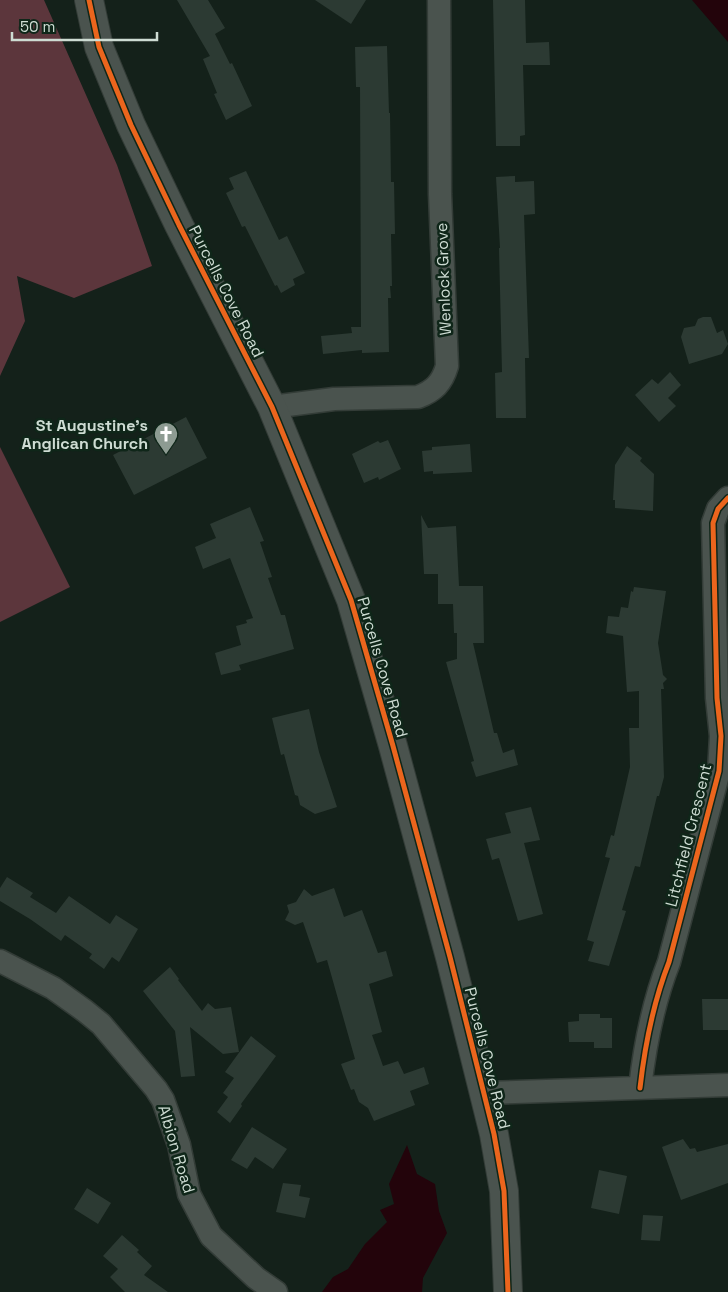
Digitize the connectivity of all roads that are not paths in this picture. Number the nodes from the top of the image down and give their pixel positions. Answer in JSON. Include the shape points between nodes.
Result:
{"nodes":[{"id":1,"x":89,"y":0,"type":"edge"},
{"id":2,"x":439,"y":0,"type":"edge"},
{"id":3,"x":272,"y":408,"type":"junction"},
{"id":4,"x":728,"y":498,"type":"edge"},
{"id":5,"x":0,"y":961,"type":"edge"},
{"id":6,"x":728,"y":1085,"type":"edge"},
{"id":7,"x":640,"y":1088,"type":"junction"},
{"id":8,"x":485,"y":1093,"type":"junction"},
{"id":9,"x":276,"y":1292,"type":"edge"},
{"id":10,"x":508,"y":1292,"type":"edge"}],
"edges":[{"from":1,"to":3,"type":"main road","name":"Purcells Cove Road","via":[[99,47],[131,125]]},
{"from":2,"to":3,"type":"street","name":"Wenlock Grove","via":[[445,374],[439,385],[418,397],[334,399]]},
{"from":3,"to":8,"type":"main road","name":"Purcells Cove Road","via":[[351,600],[396,756]]},
{"from":4,"to":7,"type":"street","name":"Litchfield Crescent","via":[[718,509],[713,523],[721,736],[719,771],[669,962],[649,1025]]},
{"from":5,"to":9,"type":"street","name":"Albion Road","via":[[53,988],[101,1024],[156,1089],[179,1145],[190,1194],[211,1236]]},
{"from":6,"to":7,"type":"street"},
{"from":7,"to":8,"type":"street"},
{"from":8,"to":10,"type":"main road","name":"Purcells Cove Road","via":[[504,1191]]}]}
